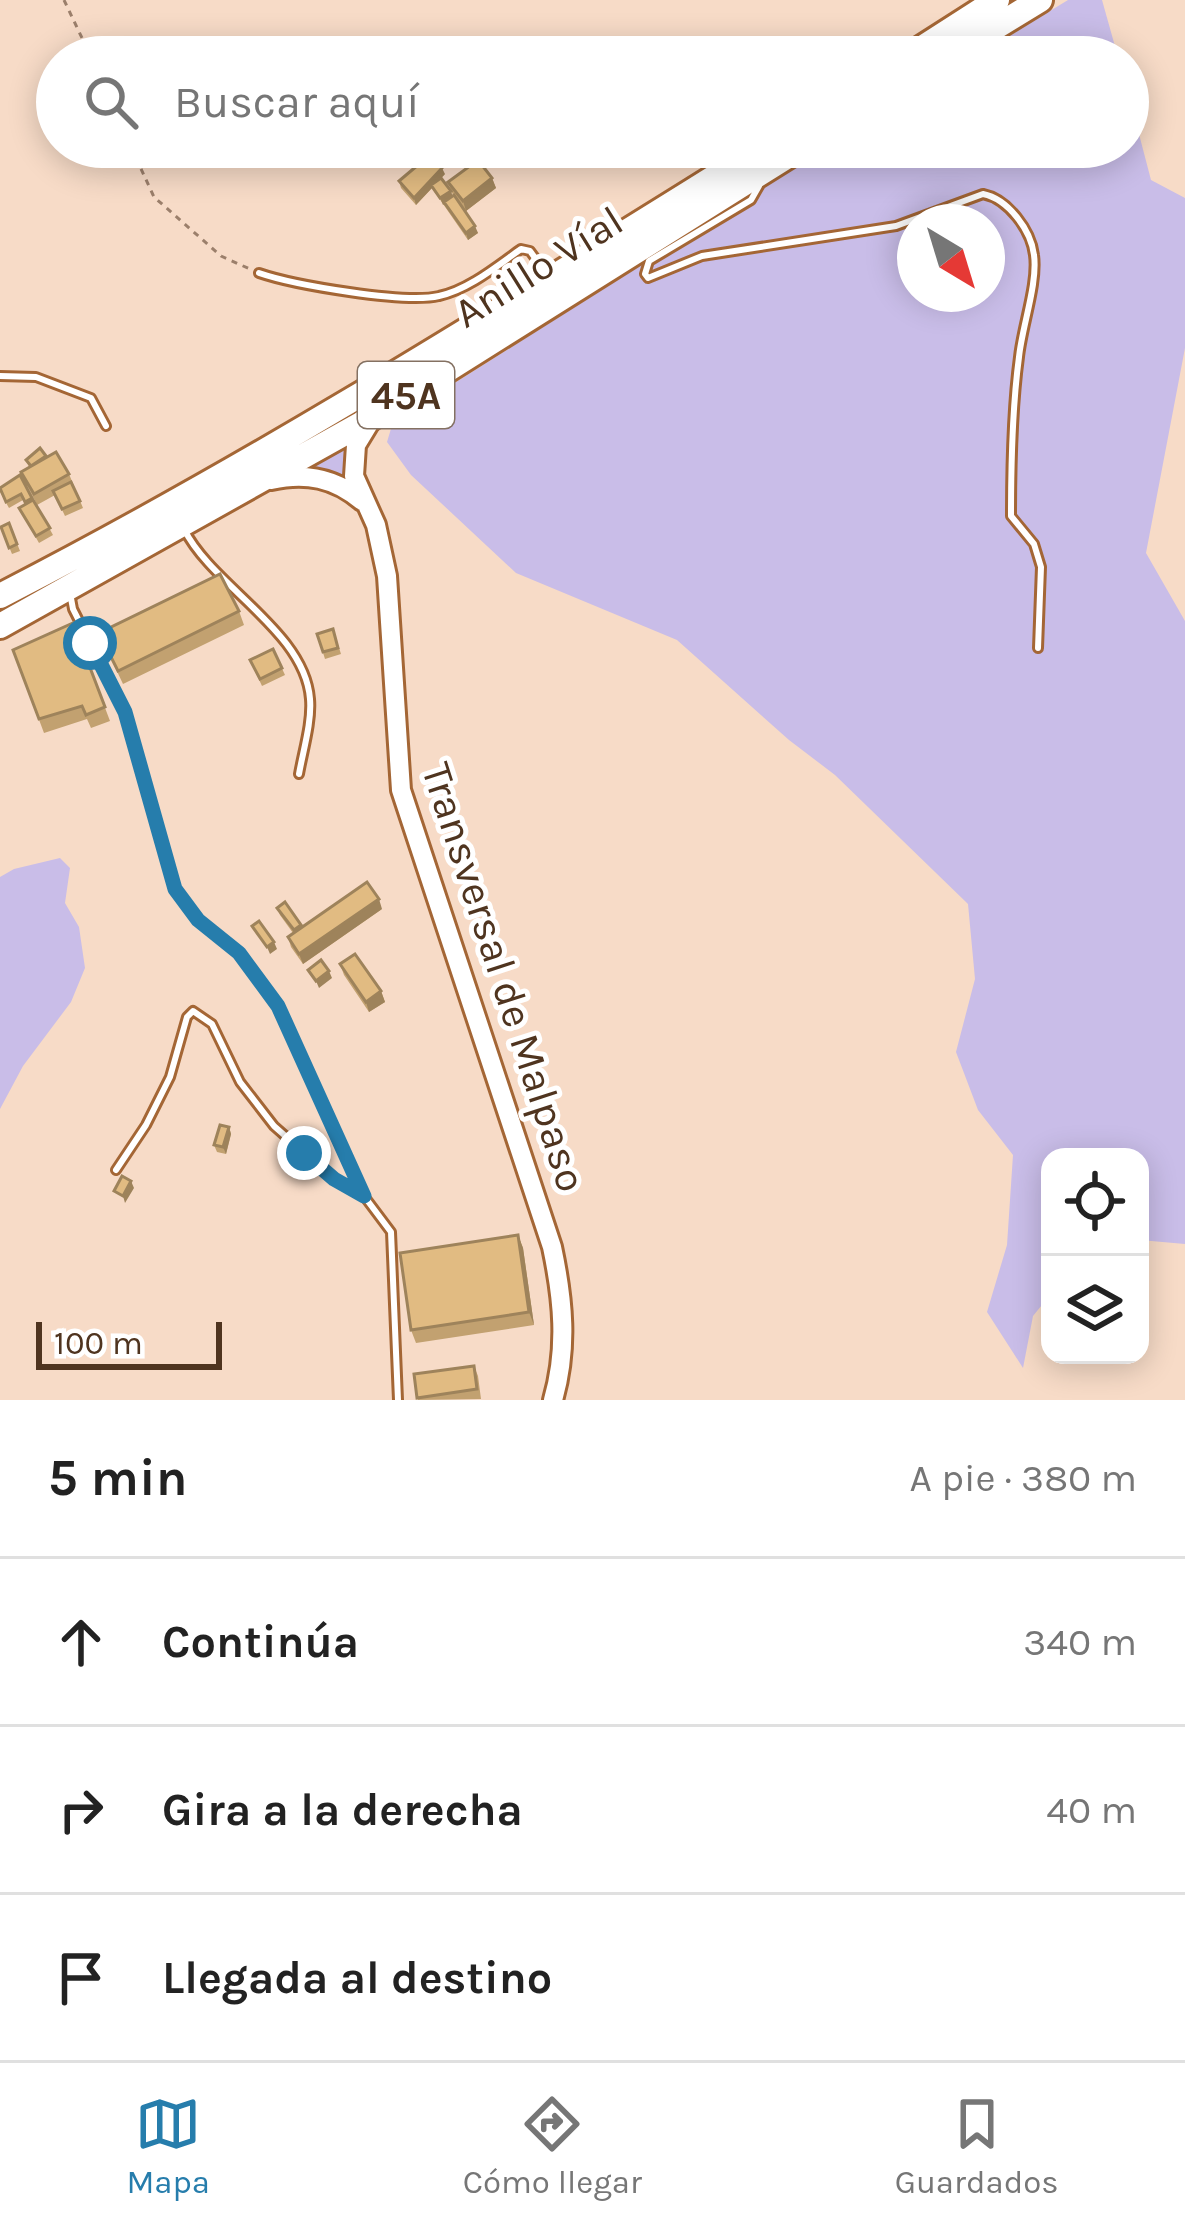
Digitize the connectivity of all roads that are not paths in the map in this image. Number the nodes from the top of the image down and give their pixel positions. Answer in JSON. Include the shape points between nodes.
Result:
{"nodes":[{"id":1,"x":1040,"y":0,"type":"edge"},
{"id":2,"x":987,"y":5,"type":"edge"},
{"id":3,"x":940,"y":36,"type":"edge"},
{"id":4,"x":981,"y":36,"type":"edge"},
{"id":5,"x":748,"y":168,"type":"edge"},
{"id":6,"x":750,"y":168,"type":"edge"},
{"id":7,"x":762,"y":168,"type":"edge"},
{"id":8,"x":260,"y":274,"type":"road end"},
{"id":9,"x":550,"y":279,"type":"junction"},
{"id":10,"x":0,"y":376,"type":"edge"},
{"id":11,"x":376,"y":413,"type":"junction"},
{"id":12,"x":106,"y":426,"type":"dead end"},
{"id":13,"x":256,"y":486,"type":"junction"},
{"id":14,"x":366,"y":504,"type":"junction"},
{"id":15,"x":183,"y":525,"type":"junction"},
{"id":16,"x":69,"y":590,"type":"junction"},
{"id":17,"x":0,"y":596,"type":"edge"},
{"id":18,"x":0,"y":626,"type":"edge"},
{"id":19,"x":1038,"y":648,"type":"dead end"},
{"id":20,"x":299,"y":774,"type":"dead end"},
{"id":21,"x":116,"y":1170,"type":"dead end"},
{"id":22,"x":364,"y":1196,"type":"junction"},
{"id":23,"x":398,"y":1400,"type":"edge"},
{"id":24,"x":553,"y":1400,"type":"edge"}],
"edges":[{"from":1,"to":4,"type":"highway"},
{"from":2,"to":3,"type":"highway"},
{"from":5,"to":9,"type":"highway","name":"Anillo Víal","number":"45A"},
{"from":6,"to":11,"type":"highway","name":"Anillo Víal","number":"45A"},
{"from":7,"to":19,"type":"lane","via":[[758,194],[649,261],[648,278],[702,256],[896,226],[983,194],[1010,208],[1028,236],[1034,268],[1018,362],[1011,516],[1041,567]]},
{"from":8,"to":9,"type":"lane","via":[[404,299],[440,296],[521,249]]},
{"from":9,"to":17,"type":"highway","name":"Anillo Víal","number":"45A","via":[[238,469]]},
{"from":10,"to":12,"type":"lane","via":[[36,377],[91,398]]},
{"from":11,"to":13,"type":"highway","name":"Anillo Víal","number":"45A"},
{"from":11,"to":14,"type":"main road","name":"Transversal de Malpaso","via":[[353,460]]},
{"from":13,"to":14,"type":"main road","via":[[314,476]]},
{"from":13,"to":15,"type":"highway","name":"Anillo Víal","number":"45A"},
{"from":14,"to":24,"type":"main road","name":"Transversal de Malpaso","via":[[387,576],[401,790],[558,1275],[564,1337]]},
{"from":15,"to":16,"type":"highway","name":"Anillo Víal","number":"45A"},
{"from":15,"to":20,"type":"lane","via":[[194,550],[272,626],[304,675],[310,700]]},
{"from":16,"to":18,"type":"highway","name":"Anillo Víal","number":"45A"},
{"from":16,"to":22,"type":"lane","via":[[125,712],[175,889],[278,1006]]},
{"from":21,"to":22,"type":"lane","via":[[161,1095],[194,1011],[212,1024],[240,1082],[274,1126]]},
{"from":22,"to":23,"type":"lane","via":[[391,1232]]}]}
